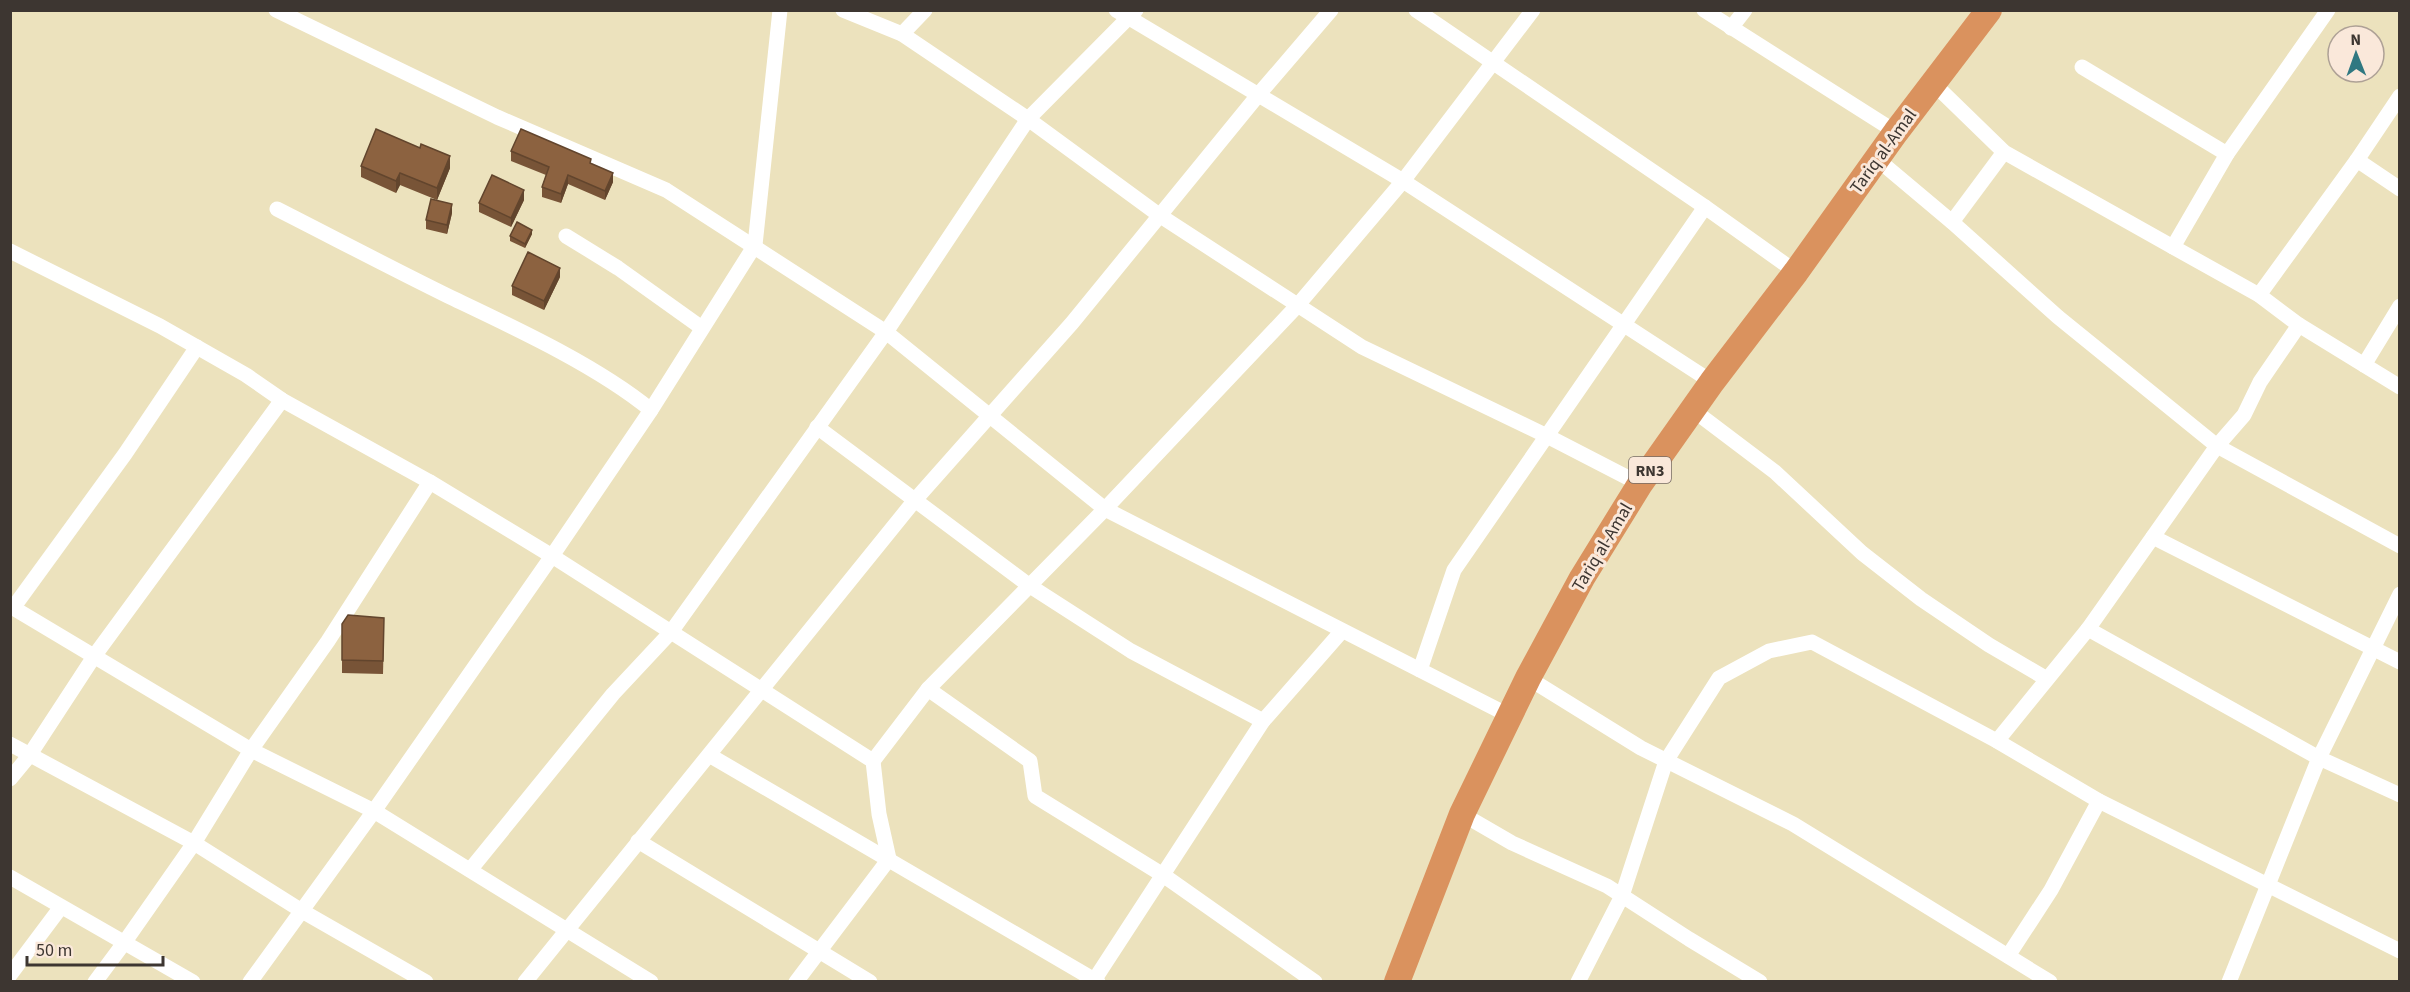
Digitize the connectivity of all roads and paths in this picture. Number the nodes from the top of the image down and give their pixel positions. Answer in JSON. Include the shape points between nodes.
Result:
{"nodes":[{"id":1,"x":276,"y":10,"type":"edge"},
{"id":2,"x":780,"y":10,"type":"edge"},
{"id":3,"x":843,"y":10,"type":"edge"},
{"id":4,"x":925,"y":10,"type":"edge"},
{"id":5,"x":1331,"y":10,"type":"edge"},
{"id":6,"x":1416,"y":10,"type":"edge"},
{"id":7,"x":1533,"y":10,"type":"edge"},
{"id":8,"x":1704,"y":10,"type":"edge"},
{"id":9,"x":1745,"y":10,"type":"edge"},
{"id":10,"x":1989,"y":10,"type":"edge"},
{"id":11,"x":2328,"y":10,"type":"edge"},
{"id":12,"x":1127,"y":13,"type":"edge"},
{"id":13,"x":1731,"y":28,"type":"junction"},
{"id":14,"x":902,"y":34,"type":"junction"},
{"id":15,"x":1492,"y":62,"type":"junction"},
{"id":16,"x":2082,"y":67,"type":"dead end"},
{"id":17,"x":1934,"y":83,"type":"junction"},
{"id":18,"x":1259,"y":94,"type":"junction"},
{"id":19,"x":2400,"y":96,"type":"edge"},
{"id":20,"x":1028,"y":119,"type":"junction"},
{"id":21,"x":1896,"y":132,"type":"junction"},
{"id":22,"x":2004,"y":152,"type":"junction"},
{"id":23,"x":2227,"y":154,"type":"junction"},
{"id":24,"x":1876,"y":159,"type":"junction"},
{"id":25,"x":2357,"y":160,"type":"junction"},
{"id":26,"x":1403,"y":181,"type":"junction"},
{"id":27,"x":2400,"y":189,"type":"edge"},
{"id":28,"x":1705,"y":207,"type":"junction"},
{"id":29,"x":277,"y":209,"type":"dead end"},
{"id":30,"x":1159,"y":215,"type":"junction"},
{"id":31,"x":1952,"y":222,"type":"junction"},
{"id":32,"x":566,"y":236,"type":"dead end"},
{"id":33,"x":754,"y":245,"type":"junction"},
{"id":34,"x":2174,"y":247,"type":"junction"},
{"id":35,"x":10,"y":250,"type":"edge"},
{"id":36,"x":1796,"y":272,"type":"junction"},
{"id":37,"x":2259,"y":295,"type":"junction"},
{"id":38,"x":1297,"y":306,"type":"junction"},
{"id":39,"x":2400,"y":306,"type":"edge"},
{"id":40,"x":1623,"y":324,"type":"junction"},
{"id":41,"x":2299,"y":324,"type":"junction"},
{"id":42,"x":702,"y":328,"type":"junction"},
{"id":43,"x":886,"y":332,"type":"junction"},
{"id":44,"x":197,"y":347,"type":"junction"},
{"id":45,"x":2364,"y":365,"type":"junction"},
{"id":46,"x":1712,"y":382,"type":"junction"},
{"id":47,"x":2400,"y":387,"type":"edge"},
{"id":48,"x":282,"y":400,"type":"junction"},
{"id":49,"x":651,"y":410,"type":"junction"},
{"id":50,"x":1692,"y":410,"type":"junction"},
{"id":51,"x":990,"y":417,"type":"junction"},
{"id":52,"x":816,"y":427,"type":"junction"},
{"id":53,"x":1547,"y":436,"type":"junction"},
{"id":54,"x":2217,"y":446,"type":"junction"},
{"id":55,"x":430,"y":482,"type":"junction"},
{"id":56,"x":1640,"y":484,"type":"junction"},
{"id":57,"x":915,"y":500,"type":"junction"},
{"id":58,"x":1105,"y":509,"type":"junction"},
{"id":59,"x":2153,"y":537,"type":"junction"},
{"id":60,"x":2400,"y":546,"type":"edge"},
{"id":61,"x":552,"y":556,"type":"junction"},
{"id":62,"x":1030,"y":586,"type":"junction"},
{"id":63,"x":2400,"y":594,"type":"edge"},
{"id":64,"x":12,"y":607,"type":"edge"},
{"id":65,"x":2088,"y":629,"type":"junction"},
{"id":66,"x":1342,"y":631,"type":"junction"},
{"id":67,"x":671,"y":632,"type":"junction"},
{"id":68,"x":2374,"y":650,"type":"junction"},
{"id":69,"x":95,"y":655,"type":"junction"},
{"id":70,"x":2400,"y":662,"type":"edge"},
{"id":71,"x":1420,"y":670,"type":"junction"},
{"id":72,"x":1528,"y":678,"type":"junction"},
{"id":73,"x":2047,"y":679,"type":"junction"},
{"id":74,"x":762,"y":689,"type":"junction"},
{"id":75,"x":928,"y":689,"type":"junction"},
{"id":76,"x":1510,"y":716,"type":"junction"},
{"id":77,"x":1263,"y":721,"type":"junction"},
{"id":78,"x":1997,"y":741,"type":"junction"},
{"id":79,"x":10,"y":744,"type":"edge"},
{"id":80,"x":251,"y":750,"type":"junction"},
{"id":81,"x":710,"y":755,"type":"junction"},
{"id":82,"x":29,"y":756,"type":"junction"},
{"id":83,"x":2319,"y":758,"type":"junction"},
{"id":84,"x":873,"y":761,"type":"junction"},
{"id":85,"x":1666,"y":761,"type":"junction"},
{"id":86,"x":10,"y":779,"type":"edge"},
{"id":87,"x":2400,"y":795,"type":"edge"},
{"id":88,"x":2099,"y":801,"type":"junction"},
{"id":89,"x":375,"y":811,"type":"junction"},
{"id":90,"x":1462,"y":814,"type":"junction"},
{"id":91,"x":638,"y":841,"type":"junction"},
{"id":92,"x":194,"y":843,"type":"junction"},
{"id":93,"x":889,"y":859,"type":"junction"},
{"id":94,"x":470,"y":870,"type":"junction"},
{"id":95,"x":1163,"y":875,"type":"junction"},
{"id":96,"x":10,"y":877,"type":"edge"},
{"id":97,"x":2269,"y":885,"type":"junction"},
{"id":98,"x":1622,"y":896,"type":"junction"},
{"id":99,"x":60,"y":907,"type":"junction"},
{"id":100,"x":302,"y":911,"type":"junction"},
{"id":101,"x":565,"y":930,"type":"junction"},
{"id":102,"x":124,"y":943,"type":"junction"},
{"id":103,"x":2400,"y":951,"type":"edge"},
{"id":104,"x":820,"y":952,"type":"junction"},
{"id":105,"x":2008,"y":956,"type":"junction"},
{"id":106,"x":10,"y":975,"type":"edge"},
{"id":107,"x":95,"y":981,"type":"edge"},
{"id":108,"x":194,"y":981,"type":"edge"},
{"id":109,"x":250,"y":981,"type":"edge"},
{"id":110,"x":426,"y":981,"type":"edge"},
{"id":111,"x":525,"y":981,"type":"edge"},
{"id":112,"x":651,"y":981,"type":"edge"},
{"id":113,"x":796,"y":981,"type":"edge"},
{"id":114,"x":870,"y":981,"type":"edge"},
{"id":115,"x":1095,"y":981,"type":"edge"},
{"id":116,"x":1315,"y":981,"type":"edge"},
{"id":117,"x":1397,"y":981,"type":"edge"},
{"id":118,"x":1578,"y":981,"type":"edge"},
{"id":119,"x":1760,"y":981,"type":"edge"},
{"id":120,"x":2050,"y":981,"type":"edge"},
{"id":121,"x":2229,"y":981,"type":"edge"}],
"edges":[{"from":1,"to":33,"type":"street","via":[[497,117],[666,190]]},
{"from":2,"to":33,"type":"street"},
{"from":3,"to":14,"type":"street"},
{"from":4,"to":14,"type":"street"},
{"from":5,"to":18,"type":"street"},
{"from":6,"to":15,"type":"street"},
{"from":7,"to":15,"type":"street"},
{"from":8,"to":13,"type":"street"},
{"from":9,"to":13,"type":"street"},
{"from":10,"to":17,"type":"highway","name":"Tariq al-Amal","number":"RN3"},
{"from":11,"to":23,"type":"street"},
{"from":12,"to":18,"type":"street"},
{"from":12,"to":20,"type":"street"},
{"from":13,"to":21,"type":"street"},
{"from":14,"to":20,"type":"street"},
{"from":15,"to":26,"type":"street"},
{"from":15,"to":28,"type":"street"},
{"from":16,"to":23,"type":"street"},
{"from":17,"to":21,"type":"highway","name":"Tariq al-Amal","number":"RN3"},
{"from":17,"to":22,"type":"street"},
{"from":18,"to":26,"type":"street"},
{"from":18,"to":30,"type":"street"},
{"from":19,"to":25,"type":"street"},
{"from":20,"to":30,"type":"street"},
{"from":20,"to":43,"type":"street"},
{"from":21,"to":24,"type":"highway","name":"Tariq al-Amal","number":"RN3"},
{"from":22,"to":31,"type":"street"},
{"from":22,"to":34,"type":"street"},
{"from":23,"to":34,"type":"street"},
{"from":24,"to":31,"type":"street"},
{"from":24,"to":36,"type":"highway","name":"Tariq al-Amal","number":"RN3"},
{"from":25,"to":27,"type":"street"},
{"from":25,"to":37,"type":"street"},
{"from":26,"to":38,"type":"street"},
{"from":26,"to":40,"type":"street"},
{"from":28,"to":36,"type":"street"},
{"from":28,"to":40,"type":"street"},
{"from":29,"to":49,"type":"street","via":[[509,325],[597,374]]},
{"from":30,"to":38,"type":"street"},
{"from":30,"to":51,"type":"street"},
{"from":31,"to":54,"type":"street","via":[[2058,317]]},
{"from":32,"to":42,"type":"street"},
{"from":33,"to":42,"type":"street"},
{"from":33,"to":43,"type":"street"},
{"from":34,"to":37,"type":"street"},
{"from":35,"to":44,"type":"street"},
{"from":36,"to":46,"type":"highway","name":"Tariq al-Amal","number":"RN3"},
{"from":37,"to":41,"type":"street"},
{"from":38,"to":53,"type":"street","via":[[1362,347]]},
{"from":38,"to":58,"type":"street"},
{"from":39,"to":45,"type":"street"},
{"from":40,"to":46,"type":"street"},
{"from":40,"to":53,"type":"street"},
{"from":41,"to":45,"type":"street"},
{"from":41,"to":54,"type":"street","via":[[2260,382],[2244,415]]},
{"from":42,"to":49,"type":"street"},
{"from":43,"to":51,"type":"street"},
{"from":43,"to":52,"type":"street"},
{"from":44,"to":48,"type":"street"},
{"from":44,"to":64,"type":"street","via":[[125,454]]},
{"from":45,"to":47,"type":"street"},
{"from":46,"to":50,"type":"highway","name":"Tariq al-Amal","number":"RN3"},
{"from":48,"to":55,"type":"street"},
{"from":48,"to":69,"type":"street"},
{"from":49,"to":61,"type":"street"},
{"from":50,"to":56,"type":"highway","name":"Tariq al-Amal","number":"RN3"},
{"from":50,"to":73,"type":"street","via":[[1775,472],[1862,553],[1921,599]]},
{"from":51,"to":57,"type":"street"},
{"from":51,"to":58,"type":"street"},
{"from":52,"to":57,"type":"street"},
{"from":52,"to":67,"type":"street"},
{"from":53,"to":56,"type":"street"},
{"from":53,"to":71,"type":"street","via":[[1454,570]]},
{"from":54,"to":59,"type":"street"},
{"from":54,"to":60,"type":"street"},
{"from":55,"to":61,"type":"street"},
{"from":55,"to":80,"type":"street"},
{"from":56,"to":72,"type":"highway","name":"Tariq al-Amal","number":"RN3","via":[[1582,578]]},
{"from":57,"to":62,"type":"street"},
{"from":57,"to":74,"type":"street"},
{"from":58,"to":62,"type":"street"},
{"from":58,"to":66,"type":"street"},
{"from":59,"to":65,"type":"street"},
{"from":59,"to":68,"type":"street"},
{"from":61,"to":67,"type":"street"},
{"from":61,"to":89,"type":"street"},
{"from":62,"to":75,"type":"street"},
{"from":62,"to":77,"type":"street","via":[[1131,651]]},
{"from":63,"to":68,"type":"street"},
{"from":64,"to":69,"type":"street"},
{"from":65,"to":73,"type":"street"},
{"from":65,"to":83,"type":"street"},
{"from":66,"to":71,"type":"street"},
{"from":66,"to":77,"type":"street"},
{"from":67,"to":74,"type":"street"},
{"from":67,"to":94,"type":"street","via":[[613,694]]},
{"from":68,"to":70,"type":"street"},
{"from":68,"to":83,"type":"street"},
{"from":69,"to":80,"type":"street"},
{"from":69,"to":82,"type":"street"},
{"from":71,"to":76,"type":"street"},
{"from":72,"to":76,"type":"highway","name":"Tariq al-Amal","number":"RN3"},
{"from":72,"to":85,"type":"street"},
{"from":73,"to":78,"type":"street"},
{"from":74,"to":81,"type":"street"},
{"from":74,"to":84,"type":"street"},
{"from":75,"to":84,"type":"street"},
{"from":75,"to":95,"type":"street","via":[[1030,761],[1035,796]]},
{"from":76,"to":90,"type":"highway","name":"Tariq al-Amal","number":"RN3"},
{"from":77,"to":95,"type":"street"},
{"from":78,"to":85,"type":"street","via":[[1812,642],[1769,651],[1719,678]]},
{"from":78,"to":88,"type":"street"},
{"from":79,"to":82,"type":"street"},
{"from":80,"to":89,"type":"street"},
{"from":80,"to":92,"type":"street"},
{"from":81,"to":91,"type":"street"},
{"from":81,"to":93,"type":"street"},
{"from":82,"to":86,"type":"street"},
{"from":82,"to":92,"type":"street"},
{"from":83,"to":87,"type":"street"},
{"from":83,"to":97,"type":"street"},
{"from":84,"to":93,"type":"street"},
{"from":85,"to":98,"type":"street"},
{"from":85,"to":105,"type":"street","via":[[1793,824]]},
{"from":88,"to":97,"type":"street"},
{"from":88,"to":105,"type":"street","via":[[2051,890]]},
{"from":89,"to":94,"type":"street"},
{"from":89,"to":100,"type":"street"},
{"from":90,"to":98,"type":"street","via":[[1512,843]]},
{"from":90,"to":117,"type":"highway","name":"Tariq al-Amal","number":"RN3"},
{"from":91,"to":101,"type":"street"},
{"from":91,"to":104,"type":"street"},
{"from":92,"to":100,"type":"street"},
{"from":92,"to":102,"type":"street"},
{"from":93,"to":104,"type":"street"},
{"from":93,"to":115,"type":"street"},
{"from":94,"to":101,"type":"street"},
{"from":95,"to":115,"type":"street"},
{"from":95,"to":116,"type":"street"},
{"from":96,"to":99,"type":"street"},
{"from":97,"to":103,"type":"street"},
{"from":97,"to":121,"type":"street"},
{"from":98,"to":118,"type":"street"},
{"from":98,"to":119,"type":"street"},
{"from":99,"to":102,"type":"street"},
{"from":99,"to":106,"type":"street"},
{"from":100,"to":109,"type":"street"},
{"from":100,"to":110,"type":"street"},
{"from":101,"to":111,"type":"street"},
{"from":101,"to":112,"type":"street"},
{"from":102,"to":107,"type":"street"},
{"from":102,"to":108,"type":"street"},
{"from":104,"to":113,"type":"street"},
{"from":104,"to":114,"type":"street"},
{"from":105,"to":120,"type":"street"}]}
